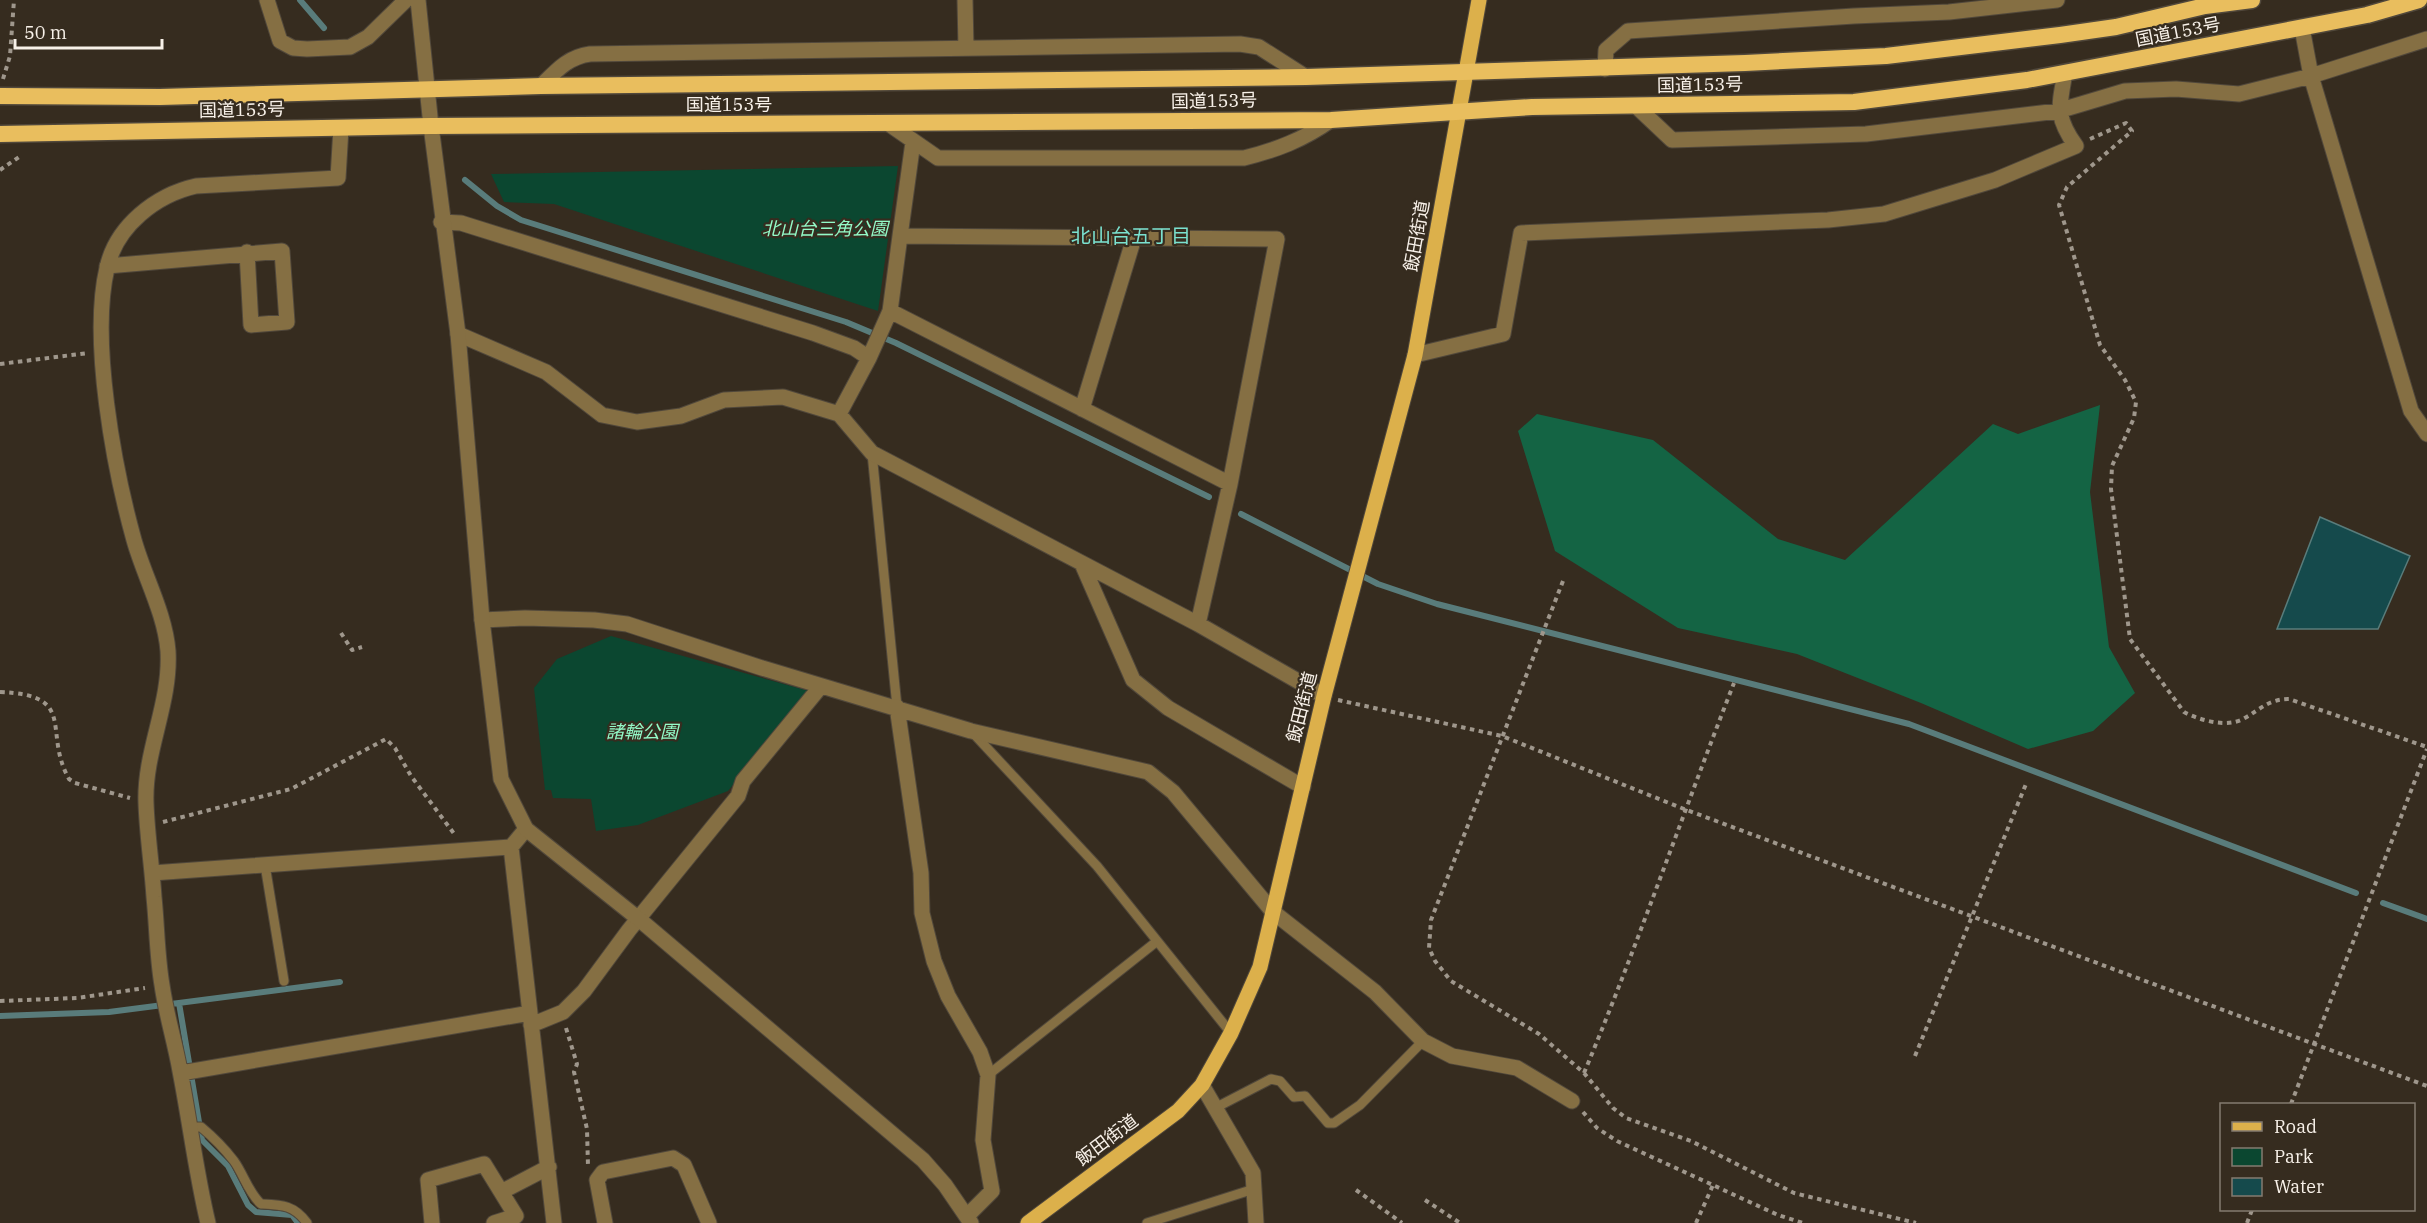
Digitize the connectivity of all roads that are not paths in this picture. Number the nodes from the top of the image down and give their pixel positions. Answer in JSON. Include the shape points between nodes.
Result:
{"nodes":[{"id":1,"x":267,"y":0,"type":"edge"},
{"id":2,"x":406,"y":0,"type":"edge"},
{"id":3,"x":418,"y":0,"type":"edge"},
{"id":4,"x":964,"y":0,"type":"edge"},
{"id":5,"x":1479,"y":0,"type":"edge"},
{"id":6,"x":2057,"y":0,"type":"edge"},
{"id":7,"x":2252,"y":0,"type":"edge"},
{"id":8,"x":2419,"y":0,"type":"edge"},
{"id":9,"x":2200,"y":3,"type":"edge"},
{"id":10,"x":2302,"y":28,"type":"junction"},
{"id":11,"x":2427,"y":39,"type":"edge"},
{"id":12,"x":966,"y":48,"type":"junction"},
{"id":13,"x":1605,"y":69,"type":"junction"},
{"id":14,"x":2065,"y":73,"type":"junction"},
{"id":15,"x":1467,"y":74,"type":"junction"},
{"id":16,"x":2312,"y":76,"type":"junction"},
{"id":17,"x":1306,"y":77,"type":"junction"},
{"id":18,"x":541,"y":86,"type":"junction"},
{"id":19,"x":1,"y":89,"type":"edge"},
{"id":20,"x":427,"y":90,"type":"junction"},
{"id":21,"x":1636,"y":106,"type":"junction"},
{"id":22,"x":2058,"y":111,"type":"junction"},
{"id":23,"x":1459,"y":112,"type":"junction"},
{"id":24,"x":1331,"y":120,"type":"junction"},
{"id":25,"x":889,"y":124,"type":"junction"},
{"id":26,"x":431,"y":126,"type":"junction"},
{"id":27,"x":341,"y":128,"type":"junction"},
{"id":28,"x":8,"y":134,"type":"edge"},
{"id":29,"x":913,"y":142,"type":"junction"},
{"id":30,"x":441,"y":222,"type":"junction"},
{"id":31,"x":900,"y":236,"type":"junction"},
{"id":32,"x":1134,"y":238,"type":"junction"},
{"id":33,"x":247,"y":252,"type":"junction"},
{"id":34,"x":107,"y":266,"type":"junction"},
{"id":35,"x":887,"y":317,"type":"junction"},
{"id":36,"x":458,"y":334,"type":"junction"},
{"id":37,"x":871,"y":353,"type":"junction"},
{"id":38,"x":1415,"y":355,"type":"junction"},
{"id":39,"x":1082,"y":409,"type":"junction"},
{"id":40,"x":839,"y":414,"type":"junction"},
{"id":41,"x":2427,"y":434,"type":"edge"},
{"id":42,"x":872,"y":453,"type":"junction"},
{"id":43,"x":1230,"y":484,"type":"junction"},
{"id":44,"x":1083,"y":566,"type":"junction"},
{"id":45,"x":482,"y":621,"type":"junction"},
{"id":46,"x":1198,"y":624,"type":"junction"},
{"id":47,"x":821,"y":686,"type":"junction"},
{"id":48,"x":1324,"y":696,"type":"junction"},
{"id":49,"x":897,"y":707,"type":"junction"},
{"id":50,"x":971,"y":731,"type":"junction"},
{"id":51,"x":1303,"y":787,"type":"junction"},
{"id":52,"x":526,"y":829,"type":"junction"},
{"id":53,"x":511,"y":847,"type":"junction"},
{"id":54,"x":265,"y":865,"type":"junction"},
{"id":55,"x":152,"y":873,"type":"junction"},
{"id":56,"x":1273,"y":912,"type":"junction"},
{"id":57,"x":640,"y":920,"type":"junction"},
{"id":58,"x":1156,"y":942,"type":"junction"},
{"id":59,"x":284,"y":981,"type":"dead end"},
{"id":60,"x":531,"y":1019,"type":"junction"},
{"id":61,"x":1231,"y":1033,"type":"junction"},
{"id":62,"x":1423,"y":1041,"type":"junction"},
{"id":63,"x":181,"y":1073,"type":"junction"},
{"id":64,"x":988,"y":1075,"type":"junction"},
{"id":65,"x":1202,"y":1085,"type":"junction"},
{"id":66,"x":1572,"y":1101,"type":"road end"},
{"id":67,"x":1215,"y":1108,"type":"junction"},
{"id":68,"x":188,"y":1127,"type":"junction"},
{"id":69,"x":549,"y":1167,"type":"junction"},
{"id":70,"x":1254,"y":1189,"type":"junction"},
{"id":71,"x":502,"y":1191,"type":"junction"},
{"id":72,"x":970,"y":1219,"type":"edge"},
{"id":73,"x":208,"y":1223,"type":"edge"},
{"id":74,"x":307,"y":1223,"type":"edge"},
{"id":75,"x":432,"y":1223,"type":"edge"},
{"id":76,"x":494,"y":1223,"type":"edge"},
{"id":77,"x":554,"y":1223,"type":"edge"},
{"id":78,"x":605,"y":1223,"type":"edge"},
{"id":79,"x":709,"y":1223,"type":"edge"},
{"id":80,"x":1028,"y":1223,"type":"edge"},
{"id":81,"x":1147,"y":1223,"type":"edge"},
{"id":82,"x":1256,"y":1223,"type":"edge"}],
"edges":[{"from":1,"to":2,"type":"street","via":[[280,41],[293,48],[307,49],[350,46],[368,37]]},
{"from":3,"to":20,"type":"street"},
{"from":4,"to":12,"type":"street"},
{"from":5,"to":15,"type":"main road","name":"飯田街道"},
{"from":6,"to":13,"type":"street","via":[[1949,12],[1628,31],[1606,51]]},
{"from":7,"to":9,"type":"highway","name":"国道153号"},
{"from":8,"to":10,"type":"highway","name":"国道153号"},
{"from":9,"to":13,"type":"highway","name":"国道153号","via":[[2116,27],[1886,56]]},
{"from":10,"to":14,"type":"highway","name":"国道153号"},
{"from":10,"to":16,"type":"street"},
{"from":11,"to":16,"type":"street"},
{"from":12,"to":17,"type":"street","via":[[1240,44],[1259,47]]},
{"from":12,"to":18,"type":"street","via":[[578,55]]},
{"from":13,"to":15,"type":"highway","name":"国道153号"},
{"from":14,"to":21,"type":"highway","name":"国道153号","via":[[1854,102]]},
{"from":14,"to":22,"type":"street"},
{"from":15,"to":17,"type":"highway","name":"国道153号"},
{"from":15,"to":23,"type":"main road","name":"飯田街道"},
{"from":16,"to":22,"type":"street","via":[[2239,94],[2176,89],[2125,91]]},
{"from":16,"to":41,"type":"street","via":[[2411,411]]},
{"from":17,"to":18,"type":"highway","name":"国道153号"},
{"from":18,"to":20,"type":"highway","name":"国道153号"},
{"from":19,"to":20,"type":"highway","name":"国道153号","via":[[27,95],[160,97]]},
{"from":20,"to":26,"type":"street"},
{"from":21,"to":22,"type":"street","via":[[1672,140],[1866,134]]},
{"from":21,"to":23,"type":"highway","name":"国道153号","via":[[1532,106]]},
{"from":22,"to":38,"type":"street","via":[[2076,146],[1995,180],[1884,214],[1828,220],[1521,233],[1503,334]]},
{"from":23,"to":24,"type":"highway","name":"国道153号"},
{"from":23,"to":38,"type":"main road","name":"飯田街道"},
{"from":24,"to":25,"type":"highway","name":"国道153号"},
{"from":24,"to":29,"type":"street","via":[[1308,137],[1244,158],[938,158]]},
{"from":25,"to":26,"type":"highway","name":"国道153号"},
{"from":25,"to":29,"type":"street"},
{"from":26,"to":27,"type":"highway","name":"国道153号"},
{"from":26,"to":30,"type":"street"},
{"from":27,"to":28,"type":"highway","name":"国道153号"},
{"from":27,"to":34,"type":"street","via":[[338,178],[178,190],[152,204],[137,218],[124,232]]},
{"from":29,"to":31,"type":"street"},
{"from":30,"to":36,"type":"street"},
{"from":30,"to":37,"type":"street","via":[[461,223]]},
{"from":31,"to":32,"type":"street"},
{"from":31,"to":35,"type":"street"},
{"from":32,"to":39,"type":"street"},
{"from":32,"to":43,"type":"street","via":[[1277,239]]},
{"from":33,"to":33,"type":"street","via":[[282,251],[287,322],[251,326]]},
{"from":33,"to":34,"type":"street"},
{"from":34,"to":55,"type":"street","via":[[100,310],[119,474],[134,541],[168,651],[165,699],[152,749],[146,800]]},
{"from":35,"to":37,"type":"street"},
{"from":35,"to":39,"type":"street"},
{"from":36,"to":40,"type":"street","via":[[546,372],[602,415],[637,422],[681,416],[724,400],[783,397]]},
{"from":36,"to":45,"type":"street"},
{"from":37,"to":40,"type":"street"},
{"from":38,"to":48,"type":"main road","name":"飯田街道"},
{"from":39,"to":43,"type":"street"},
{"from":40,"to":42,"type":"street"},
{"from":42,"to":44,"type":"street"},
{"from":42,"to":49,"type":"lane"},
{"from":43,"to":46,"type":"street"},
{"from":44,"to":46,"type":"street"},
{"from":44,"to":51,"type":"street","via":[[1133,680],[1168,708]]},
{"from":45,"to":47,"type":"street","via":[[525,618],[627,624]]},
{"from":45,"to":52,"type":"street","via":[[501,778]]},
{"from":46,"to":48,"type":"street"},
{"from":47,"to":49,"type":"street"},
{"from":47,"to":57,"type":"street","via":[[743,781],[738,796]]},
{"from":48,"to":51,"type":"main road","name":"飯田街道"},
{"from":49,"to":50,"type":"street"},
{"from":49,"to":64,"type":"street","via":[[921,873],[924,923],[948,996],[980,1052]]},
{"from":50,"to":56,"type":"street","via":[[1148,772],[1173,792]]},
{"from":50,"to":58,"type":"lane","via":[[1097,866]]},
{"from":51,"to":56,"type":"main road","name":"飯田街道"},
{"from":52,"to":53,"type":"street"},
{"from":52,"to":57,"type":"street"},
{"from":53,"to":54,"type":"street"},
{"from":53,"to":60,"type":"street"},
{"from":54,"to":55,"type":"street"},
{"from":54,"to":59,"type":"lane"},
{"from":55,"to":63,"type":"street","via":[[162,985]]},
{"from":56,"to":61,"type":"main road","name":"飯田街道","via":[[1260,967]]},
{"from":56,"to":62,"type":"street","via":[[1375,992]]},
{"from":57,"to":60,"type":"street","via":[[584,991],[559,1014]]},
{"from":57,"to":72,"type":"street","via":[[922,1161]]},
{"from":58,"to":61,"type":"lane"},
{"from":58,"to":64,"type":"lane"},
{"from":60,"to":63,"type":"street"},
{"from":60,"to":69,"type":"street"},
{"from":61,"to":65,"type":"main road","name":"飯田街道"},
{"from":62,"to":66,"type":"street","via":[[1452,1056],[1517,1068]]},
{"from":62,"to":67,"type":"lane","via":[[1360,1105],[1334,1123],[1328,1123],[1305,1096],[1294,1097],[1280,1081],[1271,1079]]},
{"from":63,"to":68,"type":"street"},
{"from":64,"to":72,"type":"street","via":[[983,1140],[992,1191]]},
{"from":65,"to":67,"type":"street"},
{"from":65,"to":80,"type":"main road","name":"飯田街道","via":[[1178,1112]]},
{"from":67,"to":70,"type":"street","via":[[1253,1173]]},
{"from":68,"to":73,"type":"street"},
{"from":68,"to":74,"type":"lane","via":[[201,1127],[214,1138],[261,1204],[286,1204]]},
{"from":69,"to":71,"type":"street"},
{"from":69,"to":77,"type":"street"},
{"from":70,"to":81,"type":"lane"},
{"from":70,"to":82,"type":"street"},
{"from":71,"to":75,"type":"street","via":[[484,1164],[428,1180]]},
{"from":71,"to":76,"type":"street","via":[[516,1216]]},
{"from":78,"to":79,"type":"street","via":[[599,1176],[608,1170],[670,1158],[684,1165]]}]}
